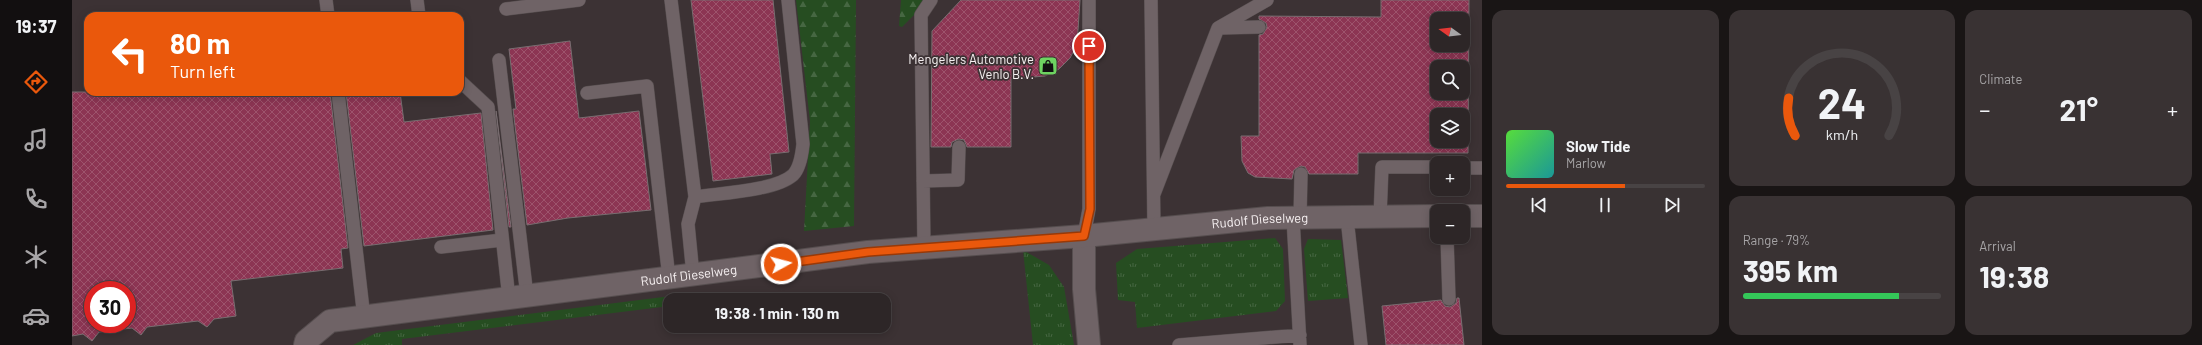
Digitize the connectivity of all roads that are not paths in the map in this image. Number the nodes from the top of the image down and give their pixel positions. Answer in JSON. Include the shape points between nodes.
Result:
{"nodes":[{"id":1,"x":326,"y":0,"type":"edge"},
{"id":2,"x":418,"y":0,"type":"edge"},
{"id":3,"x":579,"y":0,"type":"edge"},
{"id":4,"x":671,"y":0,"type":"edge"},
{"id":5,"x":788,"y":0,"type":"edge"},
{"id":6,"x":931,"y":0,"type":"edge"},
{"id":7,"x":1089,"y":0,"type":"edge"},
{"id":8,"x":1151,"y":0,"type":"edge"},
{"id":9,"x":1267,"y":0,"type":"edge"},
{"id":10,"x":506,"y":8,"type":"dead end"},
{"id":11,"x":328,"y":12,"type":"edge"},
{"id":12,"x":419,"y":12,"type":"edge"},
{"id":13,"x":1259,"y":27,"type":"dead end"},
{"id":14,"x":1218,"y":28,"type":"junction"},
{"id":15,"x":499,"y":60,"type":"dead end"},
{"id":16,"x":464,"y":85,"type":"edge"},
{"id":17,"x":586,"y":93,"type":"dead end"},
{"id":18,"x":338,"y":96,"type":"edge"},
{"id":19,"x":958,"y":147,"type":"dead end"},
{"id":20,"x":1430,"y":167,"type":"edge"},
{"id":21,"x":1470,"y":168,"type":"edge"},
{"id":22,"x":1482,"y":168,"type":"edge"},
{"id":23,"x":1301,"y":174,"type":"dead end"},
{"id":24,"x":923,"y":181,"type":"junction"},
{"id":25,"x":1154,"y":194,"type":"junction"},
{"id":26,"x":695,"y":197,"type":"junction"},
{"id":27,"x":1430,"y":216,"type":"edge"},
{"id":28,"x":1470,"y":216,"type":"edge"},
{"id":29,"x":1482,"y":216,"type":"edge"},
{"id":30,"x":1380,"y":217,"type":"junction"},
{"id":31,"x":1296,"y":218,"type":"junction"},
{"id":32,"x":1347,"y":218,"type":"junction"},
{"id":33,"x":1154,"y":229,"type":"junction"},
{"id":34,"x":1084,"y":236,"type":"junction"},
{"id":35,"x":502,"y":240,"type":"junction"},
{"id":36,"x":1447,"y":244,"type":"edge"},
{"id":37,"x":441,"y":247,"type":"dead end"},
{"id":38,"x":924,"y":248,"type":"junction"},
{"id":39,"x":693,"y":275,"type":"junction"},
{"id":40,"x":669,"y":278,"type":"junction"},
{"id":41,"x":518,"y":298,"type":"junction"},
{"id":42,"x":1449,"y":299,"type":"dead end"},
{"id":43,"x":364,"y":318,"type":"junction"},
{"id":44,"x":1300,"y":340,"type":"edge"},
{"id":45,"x":304,"y":345,"type":"edge"},
{"id":46,"x":1089,"y":345,"type":"edge"},
{"id":47,"x":1179,"y":345,"type":"edge"},
{"id":48,"x":1361,"y":345,"type":"edge"}],
"edges":[{"from":1,"to":11,"type":"lane"},
{"from":2,"to":12,"type":"lane"},
{"from":3,"to":10,"type":"lane"},
{"from":4,"to":26,"type":"lane"},
{"from":5,"to":26,"type":"lane","via":[[803,144],[802,156],[794,174],[778,185]]},
{"from":6,"to":24,"type":"lane","via":[[921,15]]},
{"from":7,"to":34,"type":"lane","via":[[1090,209]]},
{"from":8,"to":25,"type":"lane"},
{"from":9,"to":14,"type":"lane"},
{"from":13,"to":14,"type":"lane"},
{"from":14,"to":25,"type":"lane"},
{"from":15,"to":41,"type":"lane"},
{"from":16,"to":35,"type":"lane","via":[[488,107]]},
{"from":17,"to":40,"type":"lane","via":[[647,86]]},
{"from":18,"to":43,"type":"lane"},
{"from":19,"to":24,"type":"lane","via":[[958,180]]},
{"from":20,"to":30,"type":"lane","via":[[1382,167]]},
{"from":21,"to":22,"type":"lane"},
{"from":23,"to":31,"type":"lane"},
{"from":24,"to":38,"type":"lane"},
{"from":25,"to":33,"type":"lane"},
{"from":26,"to":39,"type":"lane","via":[[688,224]]},
{"from":27,"to":30,"type":"street","name":"Rudolf Dieselweg"},
{"from":28,"to":29,"type":"street"},
{"from":30,"to":32,"type":"street","name":"Rudolf Dieselweg"},
{"from":31,"to":32,"type":"street","name":"Rudolf Dieselweg"},
{"from":31,"to":33,"type":"street","name":"Rudolf Dieselweg"},
{"from":31,"to":44,"type":"lane"},
{"from":32,"to":48,"type":"lane"},
{"from":33,"to":34,"type":"street","name":"Rudolf Dieselweg"},
{"from":34,"to":38,"type":"street","name":"Rudolf Dieselweg"},
{"from":34,"to":46,"type":"street","via":[[1084,289]]},
{"from":35,"to":37,"type":"lane"},
{"from":35,"to":41,"type":"lane"},
{"from":36,"to":42,"type":"lane"},
{"from":38,"to":39,"type":"street","name":"Rudolf Dieselweg","via":[[868,252]]},
{"from":39,"to":40,"type":"street","name":"Rudolf Dieselweg"},
{"from":40,"to":41,"type":"street","name":"Rudolf Dieselweg"},
{"from":41,"to":43,"type":"street","name":"Rudolf Dieselweg"},
{"from":43,"to":45,"type":"street","name":"Rudolf Dieselweg","via":[[330,322]]},
{"from":44,"to":47,"type":"lane"}]}
